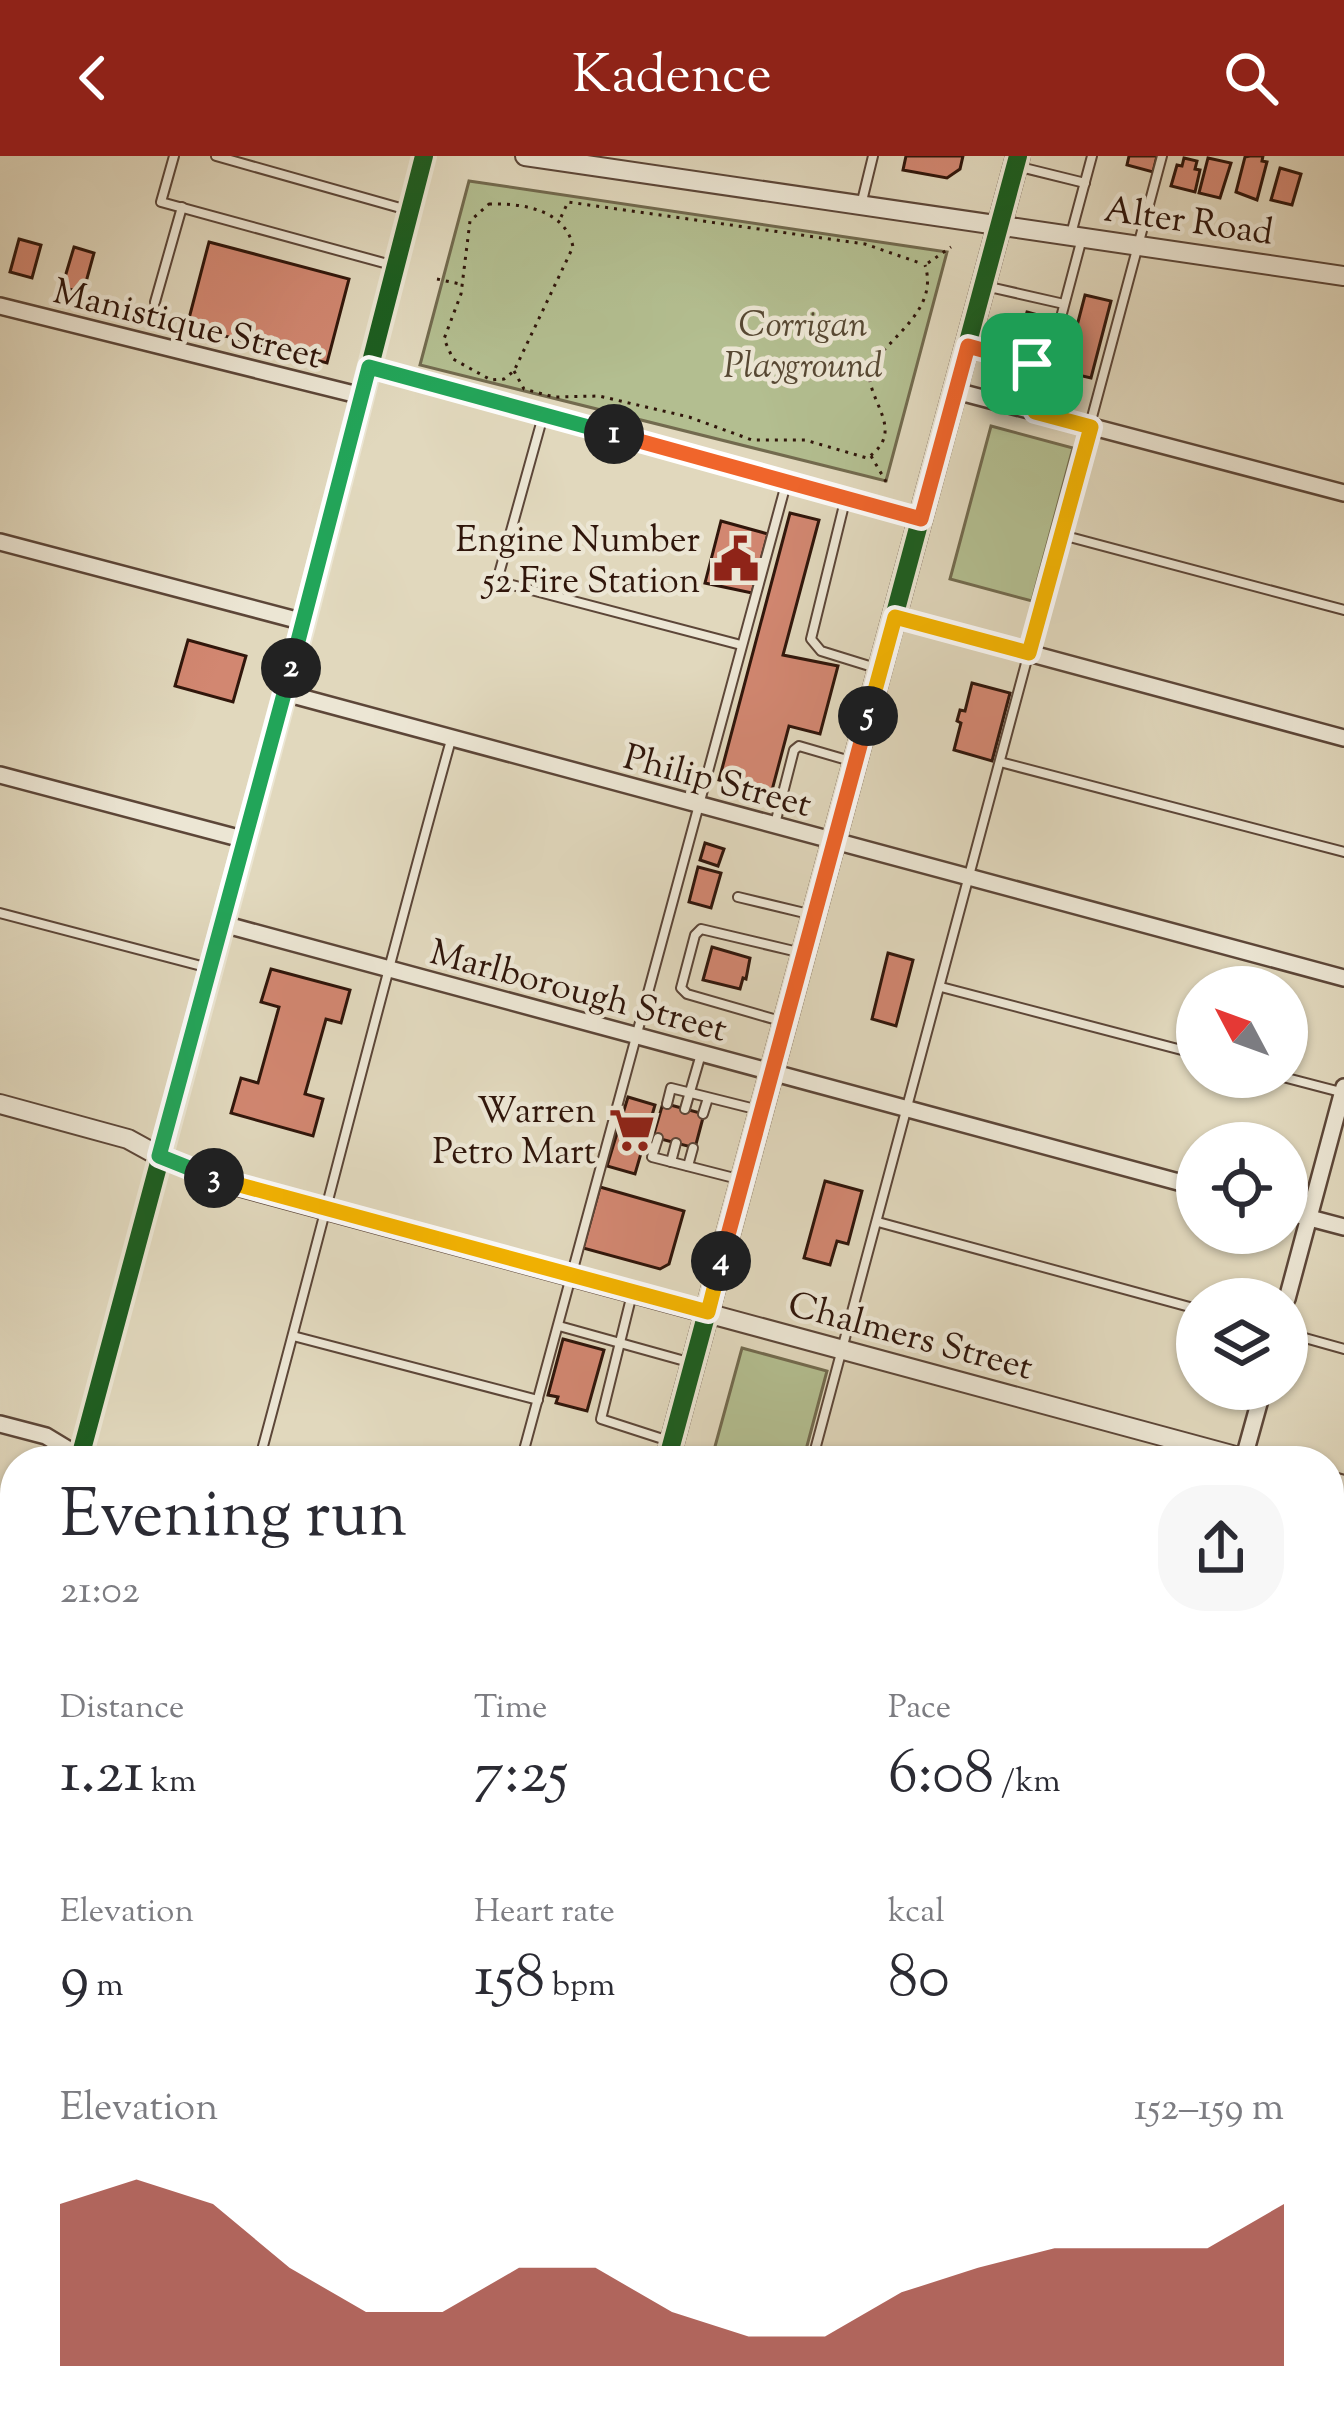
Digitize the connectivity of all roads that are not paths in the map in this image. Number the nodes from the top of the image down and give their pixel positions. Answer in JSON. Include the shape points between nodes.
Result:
{"nodes":[{"id":1,"x":173,"y":156,"type":"edge"},
{"id":2,"x":216,"y":156,"type":"edge"},
{"id":3,"x":424,"y":156,"type":"edge"},
{"id":4,"x":525,"y":156,"type":"edge"},
{"id":5,"x":873,"y":156,"type":"edge"},
{"id":6,"x":1092,"y":156,"type":"edge"},
{"id":7,"x":1162,"y":156,"type":"edge"},
{"id":8,"x":1016,"y":161,"type":"edge"},
{"id":9,"x":1085,"y":183,"type":"junction"},
{"id":10,"x":861,"y":205,"type":"junction"},
{"id":11,"x":182,"y":207,"type":"junction"},
{"id":12,"x":411,"y":211,"type":"junction"},
{"id":13,"x":1000,"y":225,"type":"junction"},
{"id":14,"x":1076,"y":236,"type":"junction"},
{"id":15,"x":1139,"y":245,"type":"junction"},
{"id":16,"x":396,"y":267,"type":"junction"},
{"id":17,"x":1344,"y":276,"type":"edge"},
{"id":18,"x":983,"y":286,"type":"junction"},
{"id":19,"x":1036,"y":298,"type":"junction"},
{"id":20,"x":1049,"y":301,"type":"junction"},
{"id":21,"x":154,"y":302,"type":"dead end"},
{"id":22,"x":1064,"y":304,"type":"junction"},
{"id":23,"x":0,"y":306,"type":"edge"},
{"id":24,"x":1031,"y":313,"type":"dead end"},
{"id":25,"x":1045,"y":317,"type":"dead end"},
{"id":26,"x":1060,"y":321,"type":"dead end"},
{"id":27,"x":1025,"y":338,"type":"dead end"},
{"id":28,"x":1038,"y":342,"type":"dead end"},
{"id":29,"x":968,"y":346,"type":"junction"},
{"id":30,"x":1053,"y":346,"type":"dead end"},
{"id":31,"x":1018,"y":360,"type":"junction"},
{"id":32,"x":1032,"y":364,"type":"junction"},
{"id":33,"x":369,"y":367,"type":"junction"},
{"id":34,"x":1047,"y":368,"type":"junction"},
{"id":35,"x":956,"y":391,"type":"junction"},
{"id":36,"x":362,"y":396,"type":"junction"},
{"id":37,"x":1035,"y":412,"type":"junction"},
{"id":38,"x":544,"y":415,"type":"junction"},
{"id":39,"x":1091,"y":427,"type":"junction"},
{"id":40,"x":786,"y":482,"type":"junction"},
{"id":41,"x":1344,"y":493,"type":"edge"},
{"id":42,"x":845,"y":498,"type":"junction"},
{"id":43,"x":921,"y":519,"type":"junction"},
{"id":44,"x":1062,"y":535,"type":"junction"},
{"id":45,"x":0,"y":542,"type":"edge"},
{"id":46,"x":1344,"y":610,"type":"edge"},
{"id":47,"x":895,"y":617,"type":"junction"},
{"id":48,"x":304,"y":622,"type":"junction"},
{"id":49,"x":741,"y":645,"type":"junction"},
{"id":50,"x":1029,"y":653,"type":"junction"},
{"id":51,"x":880,"y":669,"type":"junction"},
{"id":52,"x":285,"y":693,"type":"junction"},
{"id":53,"x":452,"y":738,"type":"junction"},
{"id":54,"x":1344,"y":738,"type":"edge"},
{"id":55,"x":856,"y":762,"type":"junction"},
{"id":56,"x":1000,"y":762,"type":"junction"},
{"id":57,"x":0,"y":775,"type":"edge"},
{"id":58,"x":697,"y":804,"type":"junction"},
{"id":59,"x":774,"y":825,"type":"junction"},
{"id":60,"x":246,"y":840,"type":"junction"},
{"id":61,"x":834,"y":842,"type":"junction"},
{"id":62,"x":1344,"y":852,"type":"edge"},
{"id":63,"x":970,"y":878,"type":"junction"},
{"id":64,"x":738,"y":897,"type":"dead end"},
{"id":65,"x":0,"y":913,"type":"edge"},
{"id":66,"x":815,"y":915,"type":"junction"},
{"id":67,"x":223,"y":924,"type":"junction"},
{"id":68,"x":804,"y":953,"type":"junction"},
{"id":69,"x":211,"y":968,"type":"junction"},
{"id":70,"x":387,"y":968,"type":"junction"},
{"id":71,"x":1344,"y":978,"type":"edge"},
{"id":72,"x":941,"y":987,"type":"junction"},
{"id":73,"x":786,"y":1022,"type":"junction"},
{"id":74,"x":635,"y":1035,"type":"junction"},
{"id":75,"x":1176,"y":1049,"type":"edge"},
{"id":76,"x":701,"y":1053,"type":"junction"},
{"id":77,"x":772,"y":1072,"type":"junction"},
{"id":78,"x":1308,"y":1083,"type":"edge"},
{"id":79,"x":1344,"y":1091,"type":"edge"},
{"id":80,"x":690,"y":1093,"type":"junction"},
{"id":81,"x":708,"y":1098,"type":"junction"},
{"id":82,"x":0,"y":1104,"type":"edge"},
{"id":83,"x":667,"y":1104,"type":"dead end"},
{"id":84,"x":686,"y":1109,"type":"dead end"},
{"id":85,"x":909,"y":1109,"type":"junction"},
{"id":86,"x":762,"y":1111,"type":"junction"},
{"id":87,"x":703,"y":1114,"type":"dead end"},
{"id":88,"x":658,"y":1138,"type":"dead end"},
{"id":89,"x":676,"y":1143,"type":"dead end"},
{"id":90,"x":693,"y":1148,"type":"dead end"},
{"id":91,"x":159,"y":1156,"type":"junction"},
{"id":92,"x":671,"y":1162,"type":"junction"},
{"id":93,"x":688,"y":1166,"type":"junction"},
{"id":94,"x":743,"y":1180,"type":"junction"},
{"id":95,"x":1176,"y":1181,"type":"edge"},
{"id":96,"x":327,"y":1210,"type":"junction"},
{"id":97,"x":1309,"y":1217,"type":"junction"},
{"id":98,"x":878,"y":1222,"type":"junction"},
{"id":99,"x":1344,"y":1227,"type":"edge"},
{"id":100,"x":572,"y":1276,"type":"junction"},
{"id":101,"x":1293,"y":1278,"type":"edge"},
{"id":102,"x":632,"y":1292,"type":"junction"},
{"id":103,"x":1176,"y":1303,"type":"edge"},
{"id":104,"x":708,"y":1312,"type":"junction"},
{"id":105,"x":559,"y":1326,"type":"junction"},
{"id":106,"x":293,"y":1336,"type":"junction"},
{"id":107,"x":1308,"y":1339,"type":"edge"},
{"id":108,"x":620,"y":1343,"type":"junction"},
{"id":109,"x":1344,"y":1348,"type":"edge"},
{"id":110,"x":843,"y":1349,"type":"junction"},
{"id":111,"x":693,"y":1363,"type":"junction"},
{"id":112,"x":538,"y":1400,"type":"junction"},
{"id":113,"x":1258,"y":1410,"type":"edge"},
{"id":114,"x":0,"y":1424,"type":"edge"},
{"id":115,"x":62,"y":1446,"type":"edge"},
{"id":116,"x":85,"y":1446,"type":"edge"},
{"id":117,"x":263,"y":1446,"type":"edge"},
{"id":118,"x":525,"y":1446,"type":"edge"},
{"id":119,"x":659,"y":1446,"type":"edge"},
{"id":120,"x":671,"y":1446,"type":"edge"},
{"id":121,"x":816,"y":1446,"type":"edge"},
{"id":122,"x":1196,"y":1446,"type":"edge"},
{"id":123,"x":1250,"y":1446,"type":"edge"}],
"edges":[{"from":1,"to":11,"type":"lane","via":[[161,202]]},
{"from":2,"to":12,"type":"lane"},
{"from":3,"to":12,"type":"street"},
{"from":4,"to":10,"type":"street","name":"Alter Road"},
{"from":5,"to":10,"type":"lane"},
{"from":6,"to":9,"type":"lane"},
{"from":7,"to":15,"type":"lane"},
{"from":8,"to":9,"type":"lane"},
{"from":8,"to":13,"type":"main road"},
{"from":9,"to":14,"type":"lane"},
{"from":10,"to":13,"type":"street","name":"Alter Road"},
{"from":11,"to":16,"type":"lane"},
{"from":11,"to":21,"type":"lane"},
{"from":12,"to":16,"type":"street"},
{"from":13,"to":14,"type":"street","name":"Alter Road"},
{"from":13,"to":18,"type":"main road"},
{"from":14,"to":15,"type":"street","name":"Alter Road"},
{"from":14,"to":22,"type":"lane"},
{"from":15,"to":17,"type":"street","name":"Alter Road"},
{"from":15,"to":39,"type":"lane"},
{"from":16,"to":33,"type":"street"},
{"from":18,"to":19,"type":"lane"},
{"from":18,"to":29,"type":"main road"},
{"from":19,"to":20,"type":"lane"},
{"from":19,"to":24,"type":"lane"},
{"from":20,"to":22,"type":"lane"},
{"from":20,"to":25,"type":"lane"},
{"from":22,"to":26,"type":"lane"},
{"from":23,"to":36,"type":"street","name":"Manistique Street"},
{"from":27,"to":31,"type":"lane"},
{"from":28,"to":32,"type":"lane"},
{"from":29,"to":31,"type":"lane"},
{"from":29,"to":35,"type":"main road"},
{"from":30,"to":34,"type":"lane"},
{"from":31,"to":32,"type":"lane"},
{"from":32,"to":34,"type":"lane"},
{"from":33,"to":36,"type":"street"},
{"from":33,"to":38,"type":"street","name":"Manistique Street"},
{"from":34,"to":37,"type":"lane"},
{"from":35,"to":37,"type":"street"},
{"from":35,"to":43,"type":"main road"},
{"from":36,"to":48,"type":"street"},
{"from":37,"to":39,"type":"street"},
{"from":38,"to":40,"type":"street","name":"Manistique Street"},
{"from":38,"to":49,"type":"lane","via":[[497,581]]},
{"from":39,"to":41,"type":"street"},
{"from":39,"to":44,"type":"lane"},
{"from":40,"to":42,"type":"street","name":"Manistique Street"},
{"from":40,"to":49,"type":"lane"},
{"from":42,"to":43,"type":"street","name":"Manistique Street"},
{"from":42,"to":51,"type":"lane","via":[[811,639],[821,651]]},
{"from":43,"to":47,"type":"main road"},
{"from":44,"to":46,"type":"lane"},
{"from":44,"to":50,"type":"lane"},
{"from":45,"to":48,"type":"street"},
{"from":47,"to":50,"type":"street"},
{"from":47,"to":51,"type":"main road"},
{"from":48,"to":52,"type":"street"},
{"from":49,"to":58,"type":"lane"},
{"from":50,"to":54,"type":"street"},
{"from":50,"to":56,"type":"lane"},
{"from":51,"to":55,"type":"main road"},
{"from":52,"to":53,"type":"street","name":"Philip Street"},
{"from":52,"to":60,"type":"street"},
{"from":53,"to":58,"type":"street","name":"Philip Street"},
{"from":53,"to":70,"type":"lane"},
{"from":55,"to":59,"type":"lane","via":[[799,746]]},
{"from":55,"to":61,"type":"main road"},
{"from":56,"to":62,"type":"lane"},
{"from":56,"to":63,"type":"lane"},
{"from":57,"to":60,"type":"street"},
{"from":58,"to":59,"type":"street","name":"Philip Street"},
{"from":58,"to":74,"type":"lane"},
{"from":59,"to":61,"type":"street","name":"Philip Street"},
{"from":60,"to":67,"type":"street"},
{"from":61,"to":63,"type":"street","name":"Philip Street"},
{"from":61,"to":66,"type":"main road"},
{"from":63,"to":71,"type":"street","name":"Philip Street"},
{"from":63,"to":72,"type":"lane"},
{"from":64,"to":66,"type":"lane"},
{"from":65,"to":69,"type":"lane"},
{"from":66,"to":68,"type":"main road"},
{"from":67,"to":69,"type":"street"},
{"from":67,"to":70,"type":"street","name":"Marlborough Street"},
{"from":68,"to":73,"type":"main road"},
{"from":68,"to":73,"type":"lane","via":[[701,929],[690,952],[681,988],[687,994]]},
{"from":69,"to":91,"type":"street"},
{"from":70,"to":74,"type":"street","name":"Marlborough Street"},
{"from":70,"to":96,"type":"lane"},
{"from":72,"to":75,"type":"lane"},
{"from":72,"to":85,"type":"lane"},
{"from":73,"to":77,"type":"main road"},
{"from":74,"to":76,"type":"street","name":"Marlborough Street"},
{"from":74,"to":100,"type":"lane"},
{"from":76,"to":77,"type":"street","name":"Marlborough Street"},
{"from":76,"to":80,"type":"lane"},
{"from":77,"to":85,"type":"street","name":"Marlborough Street"},
{"from":77,"to":86,"type":"main road"},
{"from":78,"to":79,"type":"lane"},
{"from":79,"to":97,"type":"street"},
{"from":80,"to":81,"type":"lane"},
{"from":80,"to":83,"type":"lane","via":[[671,1088]]},
{"from":80,"to":84,"type":"lane"},
{"from":81,"to":86,"type":"lane"},
{"from":81,"to":87,"type":"lane"},
{"from":82,"to":91,"type":"street","name":"Chalmers Street","via":[[128,1138]]},
{"from":85,"to":95,"type":"street","name":"Marlborough Street"},
{"from":85,"to":98,"type":"lane"},
{"from":86,"to":94,"type":"main road"},
{"from":88,"to":92,"type":"lane","via":[[652,1156]]},
{"from":89,"to":92,"type":"lane"},
{"from":90,"to":93,"type":"lane"},
{"from":91,"to":96,"type":"street","name":"Chalmers Street"},
{"from":91,"to":116,"type":"street"},
{"from":92,"to":93,"type":"lane"},
{"from":93,"to":94,"type":"lane"},
{"from":94,"to":104,"type":"main road"},
{"from":96,"to":100,"type":"street","name":"Chalmers Street"},
{"from":96,"to":106,"type":"lane"},
{"from":97,"to":99,"type":"street"},
{"from":97,"to":101,"type":"street"},
{"from":98,"to":103,"type":"lane"},
{"from":98,"to":110,"type":"lane"},
{"from":100,"to":102,"type":"street","name":"Chalmers Street"},
{"from":100,"to":105,"type":"lane"},
{"from":102,"to":104,"type":"street","name":"Chalmers Street"},
{"from":102,"to":108,"type":"lane"},
{"from":104,"to":110,"type":"street","name":"Chalmers Street"},
{"from":104,"to":111,"type":"main road"},
{"from":105,"to":108,"type":"lane"},
{"from":105,"to":112,"type":"lane"},
{"from":106,"to":112,"type":"lane"},
{"from":106,"to":117,"type":"lane"},
{"from":107,"to":109,"type":"lane"},
{"from":108,"to":111,"type":"lane"},
{"from":108,"to":119,"type":"lane","via":[[601,1420]]},
{"from":110,"to":121,"type":"lane"},
{"from":110,"to":122,"type":"street","name":"Chalmers Street"},
{"from":111,"to":120,"type":"main road"},
{"from":112,"to":118,"type":"lane"},
{"from":113,"to":123,"type":"street"},
{"from":114,"to":115,"type":"street"}]}
